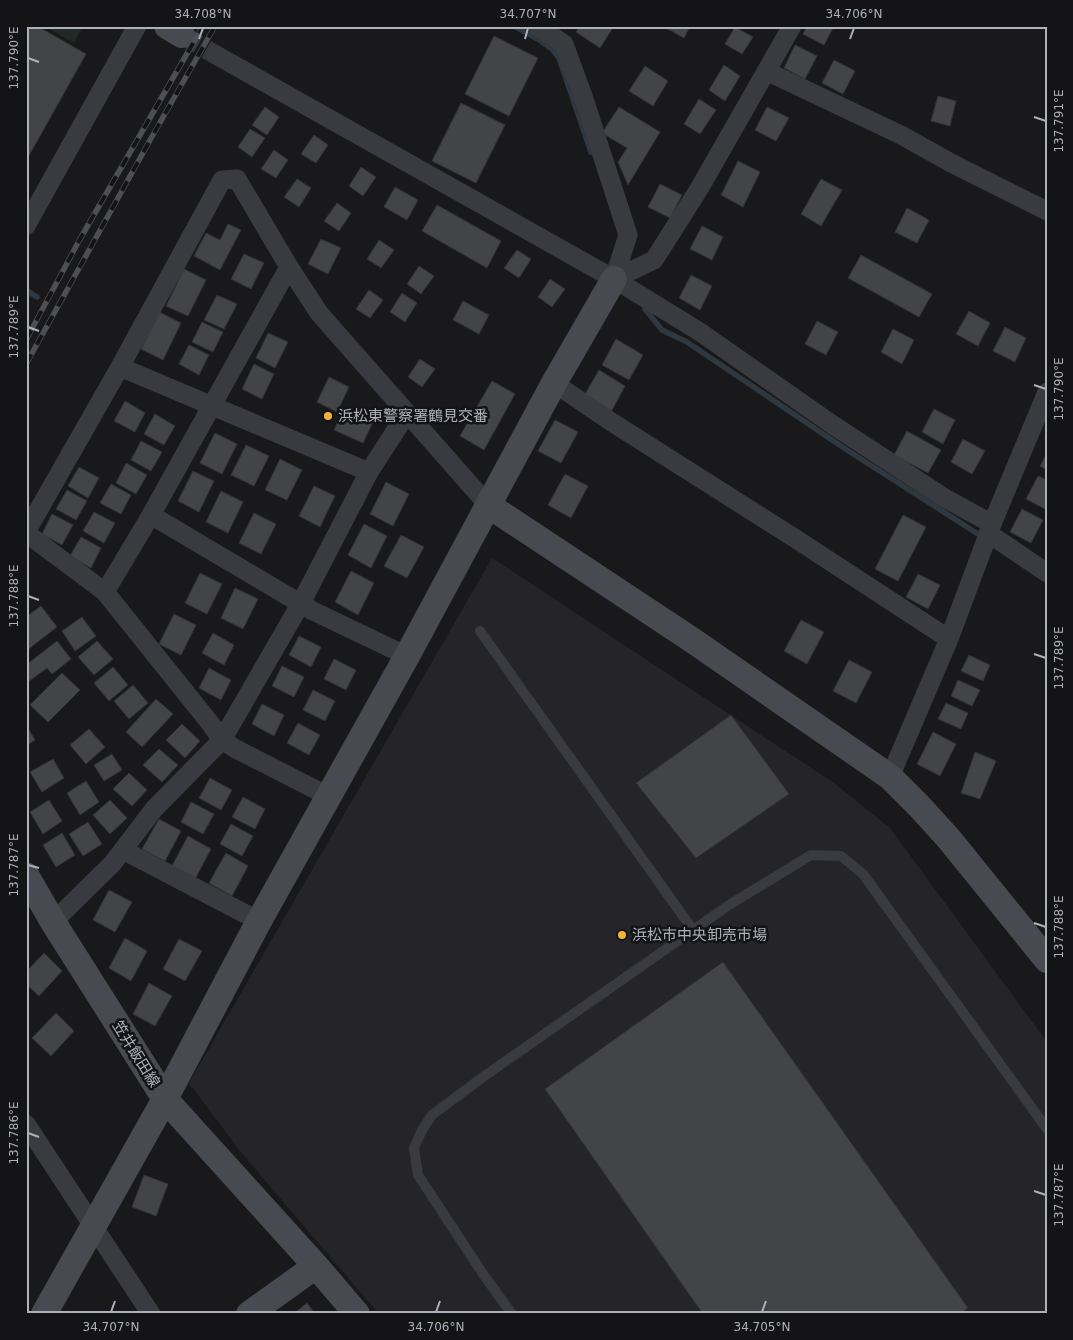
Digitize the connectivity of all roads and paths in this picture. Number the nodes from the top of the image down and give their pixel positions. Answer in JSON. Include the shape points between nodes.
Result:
{"nodes":[{"id":1,"x":137,"y":26,"type":"edge"},
{"id":2,"x":792,"y":26,"type":"edge"},
{"id":3,"x":541,"y":27,"type":"edge"},
{"id":4,"x":216,"y":55,"type":"tunnel mouth"},
{"id":5,"x":766,"y":71,"type":"junction"},
{"id":6,"x":1047,"y":211,"type":"edge"},
{"id":7,"x":26,"y":226,"type":"edge"},
{"id":8,"x":288,"y":267,"type":"junction"},
{"id":9,"x":614,"y":278,"type":"junction"},
{"id":10,"x":120,"y":367,"type":"junction"},
{"id":11,"x":554,"y":383,"type":"junction"},
{"id":12,"x":1047,"y":392,"type":"edge"},
{"id":13,"x":211,"y":406,"type":"junction"},
{"id":14,"x":407,"y":414,"type":"junction"},
{"id":15,"x":369,"y":472,"type":"junction"},
{"id":16,"x":488,"y":505,"type":"junction"},
{"id":17,"x":152,"y":515,"type":"junction"},
{"id":18,"x":990,"y":529,"type":"junction"},
{"id":19,"x":26,"y":532,"type":"edge"},
{"id":20,"x":1047,"y":572,"type":"edge"},
{"id":21,"x":105,"y":592,"type":"junction"},
{"id":22,"x":301,"y":603,"type":"junction"},
{"id":23,"x":480,"y":631,"type":"dead end"},
{"id":24,"x":949,"y":639,"type":"junction"},
{"id":25,"x":407,"y":656,"type":"junction"},
{"id":26,"x":222,"y":740,"type":"junction"},
{"id":27,"x":890,"y":776,"type":"junction"},
{"id":28,"x":328,"y":796,"type":"junction"},
{"id":29,"x":123,"y":850,"type":"junction"},
{"id":30,"x":26,"y":875,"type":"edge"},
{"id":31,"x":259,"y":921,"type":"junction"},
{"id":32,"x":53,"y":922,"type":"junction"},
{"id":33,"x":693,"y":930,"type":"junction"},
{"id":34,"x":1047,"y":960,"type":"edge"},
{"id":35,"x":165,"y":1099,"type":"junction"},
{"id":36,"x":26,"y":1124,"type":"edge"},
{"id":37,"x":1047,"y":1129,"type":"edge"},
{"id":38,"x":93,"y":1227,"type":"junction"},
{"id":39,"x":316,"y":1266,"type":"junction"},
{"id":40,"x":44,"y":1314,"type":"edge"},
{"id":41,"x":151,"y":1314,"type":"edge"},
{"id":42,"x":249,"y":1314,"type":"edge"},
{"id":43,"x":357,"y":1314,"type":"edge"},
{"id":44,"x":512,"y":1314,"type":"edge"}],
"edges":[{"from":1,"to":7,"type":"street"},
{"from":2,"to":5,"type":"street"},
{"from":3,"to":9,"type":"street","via":[[564,44],[628,235]]},
{"from":4,"to":9,"type":"street"},
{"from":5,"to":6,"type":"street"},
{"from":5,"to":9,"type":"street","via":[[699,189],[654,260]]},
{"from":8,"to":10,"type":"street","via":[[237,179],[222,180]]},
{"from":8,"to":13,"type":"street"},
{"from":8,"to":14,"type":"street","via":[[319,313]]},
{"from":9,"to":11,"type":"street"},
{"from":9,"to":18,"type":"street","via":[[700,332]]},
{"from":10,"to":13,"type":"street"},
{"from":10,"to":19,"type":"street"},
{"from":11,"to":16,"type":"street"},
{"from":11,"to":24,"type":"street"},
{"from":12,"to":18,"type":"street"},
{"from":13,"to":15,"type":"street"},
{"from":13,"to":17,"type":"street"},
{"from":14,"to":15,"type":"street"},
{"from":14,"to":16,"type":"street"},
{"from":15,"to":22,"type":"street"},
{"from":16,"to":25,"type":"street"},
{"from":16,"to":27,"type":"street"},
{"from":17,"to":21,"type":"street"},
{"from":17,"to":22,"type":"street"},
{"from":18,"to":20,"type":"street"},
{"from":18,"to":24,"type":"street"},
{"from":19,"to":21,"type":"street"},
{"from":21,"to":26,"type":"street"},
{"from":22,"to":25,"type":"street"},
{"from":22,"to":26,"type":"street"},
{"from":23,"to":33,"type":"lane"},
{"from":24,"to":27,"type":"street"},
{"from":25,"to":28,"type":"street"},
{"from":26,"to":28,"type":"street"},
{"from":26,"to":29,"type":"street","via":[[154,809]]},
{"from":27,"to":34,"type":"street","via":[[949,839]]},
{"from":28,"to":31,"type":"street"},
{"from":29,"to":31,"type":"street"},
{"from":29,"to":32,"type":"street"},
{"from":30,"to":32,"type":"street","name":"笠井飯田線"},
{"from":31,"to":35,"type":"street"},
{"from":32,"to":35,"type":"street","name":"笠井飯田線"},
{"from":33,"to":37,"type":"lane","via":[[812,855],[841,856],[863,874]]},
{"from":33,"to":44,"type":"lane","via":[[483,1077],[432,1115],[422,1130],[414,1148],[418,1175]]},
{"from":35,"to":38,"type":"street","name":"笠井飯田線"},
{"from":35,"to":39,"type":"street"},
{"from":36,"to":38,"type":"street"},
{"from":38,"to":40,"type":"street","name":"笠井飯田線"},
{"from":38,"to":41,"type":"street"},
{"from":39,"to":42,"type":"street"},
{"from":39,"to":43,"type":"street"}]}
